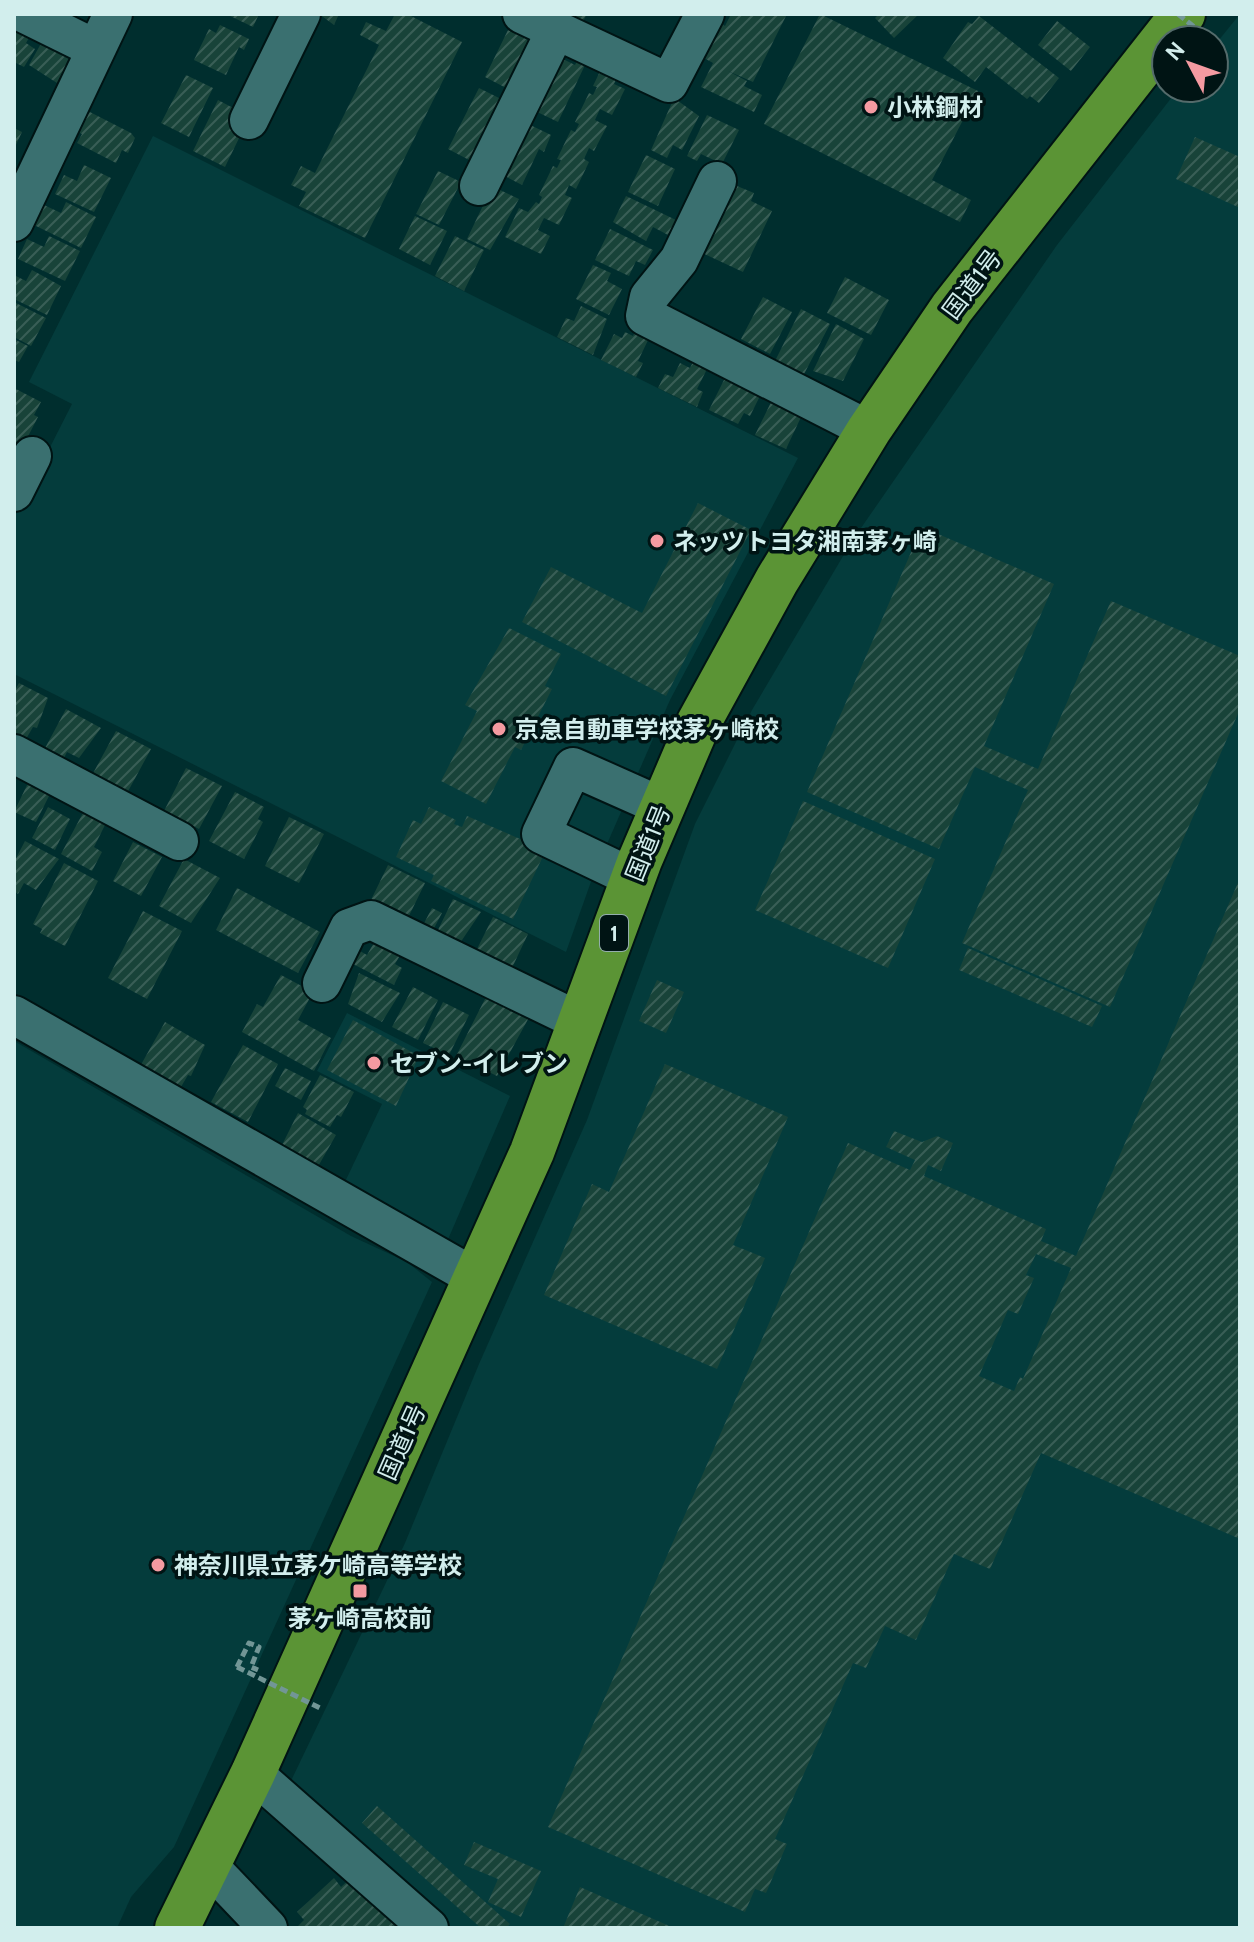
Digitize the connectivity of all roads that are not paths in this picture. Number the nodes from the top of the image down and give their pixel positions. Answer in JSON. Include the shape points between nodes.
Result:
{"nodes":[{"id":1,"x":25,"y":14,"type":"edge"},
{"id":2,"x":113,"y":14,"type":"edge"},
{"id":3,"x":301,"y":14,"type":"edge"},
{"id":4,"x":522,"y":14,"type":"edge"},
{"id":5,"x":705,"y":14,"type":"edge"},
{"id":6,"x":1190,"y":22,"type":"edge"},
{"id":7,"x":556,"y":30,"type":"junction"},
{"id":8,"x":96,"y":49,"type":"junction"},
{"id":9,"x":249,"y":120,"type":"dead end"},
{"id":10,"x":717,"y":181,"type":"dead end"},
{"id":11,"x":479,"y":186,"type":"dead end"},
{"id":12,"x":14,"y":222,"type":"edge"},
{"id":13,"x":869,"y":430,"type":"junction"},
{"id":14,"x":14,"y":754,"type":"edge"},
{"id":15,"x":663,"y":807,"type":"junction"},
{"id":16,"x":179,"y":841,"type":"dead end"},
{"id":17,"x":633,"y":878,"type":"junction"},
{"id":18,"x":322,"y":983,"type":"dead end"},
{"id":19,"x":14,"y":1015,"type":"edge"},
{"id":20,"x":581,"y":1022,"type":"junction"},
{"id":21,"x":476,"y":1278,"type":"junction"},
{"id":22,"x":253,"y":1773,"type":"junction"},
{"id":23,"x":209,"y":1866,"type":"junction"},
{"id":24,"x":177,"y":1928,"type":"edge"},
{"id":25,"x":268,"y":1928,"type":"edge"},
{"id":26,"x":429,"y":1928,"type":"edge"}],
"edges":[{"from":1,"to":8,"type":"street"},
{"from":2,"to":8,"type":"street"},
{"from":3,"to":9,"type":"street"},
{"from":4,"to":7,"type":"street"},
{"from":5,"to":7,"type":"street","via":[[669,83]]},
{"from":6,"to":13,"type":"highway","name":"国道1号","number":"1","via":[[952,308]]},
{"from":7,"to":11,"type":"street"},
{"from":8,"to":12,"type":"street"},
{"from":10,"to":13,"type":"street","via":[[679,260],[649,297],[645,316]]},
{"from":13,"to":15,"type":"highway","name":"国道1号","number":"1","via":[[706,709]]},
{"from":14,"to":16,"type":"street"},
{"from":15,"to":17,"type":"highway","name":"国道1号","number":"1"},
{"from":15,"to":17,"type":"street","via":[[573,767],[541,834]]},
{"from":17,"to":20,"type":"highway","name":"国道1号","number":"1"},
{"from":18,"to":20,"type":"street","via":[[349,928],[371,920]]},
{"from":19,"to":21,"type":"street"},
{"from":20,"to":21,"type":"highway","name":"国道1号","number":"1"},
{"from":21,"to":22,"type":"highway","name":"国道1号","number":"1"},
{"from":22,"to":23,"type":"highway","name":"国道1号","number":"1"},
{"from":22,"to":26,"type":"street"},
{"from":23,"to":24,"type":"highway","name":"国道1号","number":"1"},
{"from":23,"to":25,"type":"street"}]}
